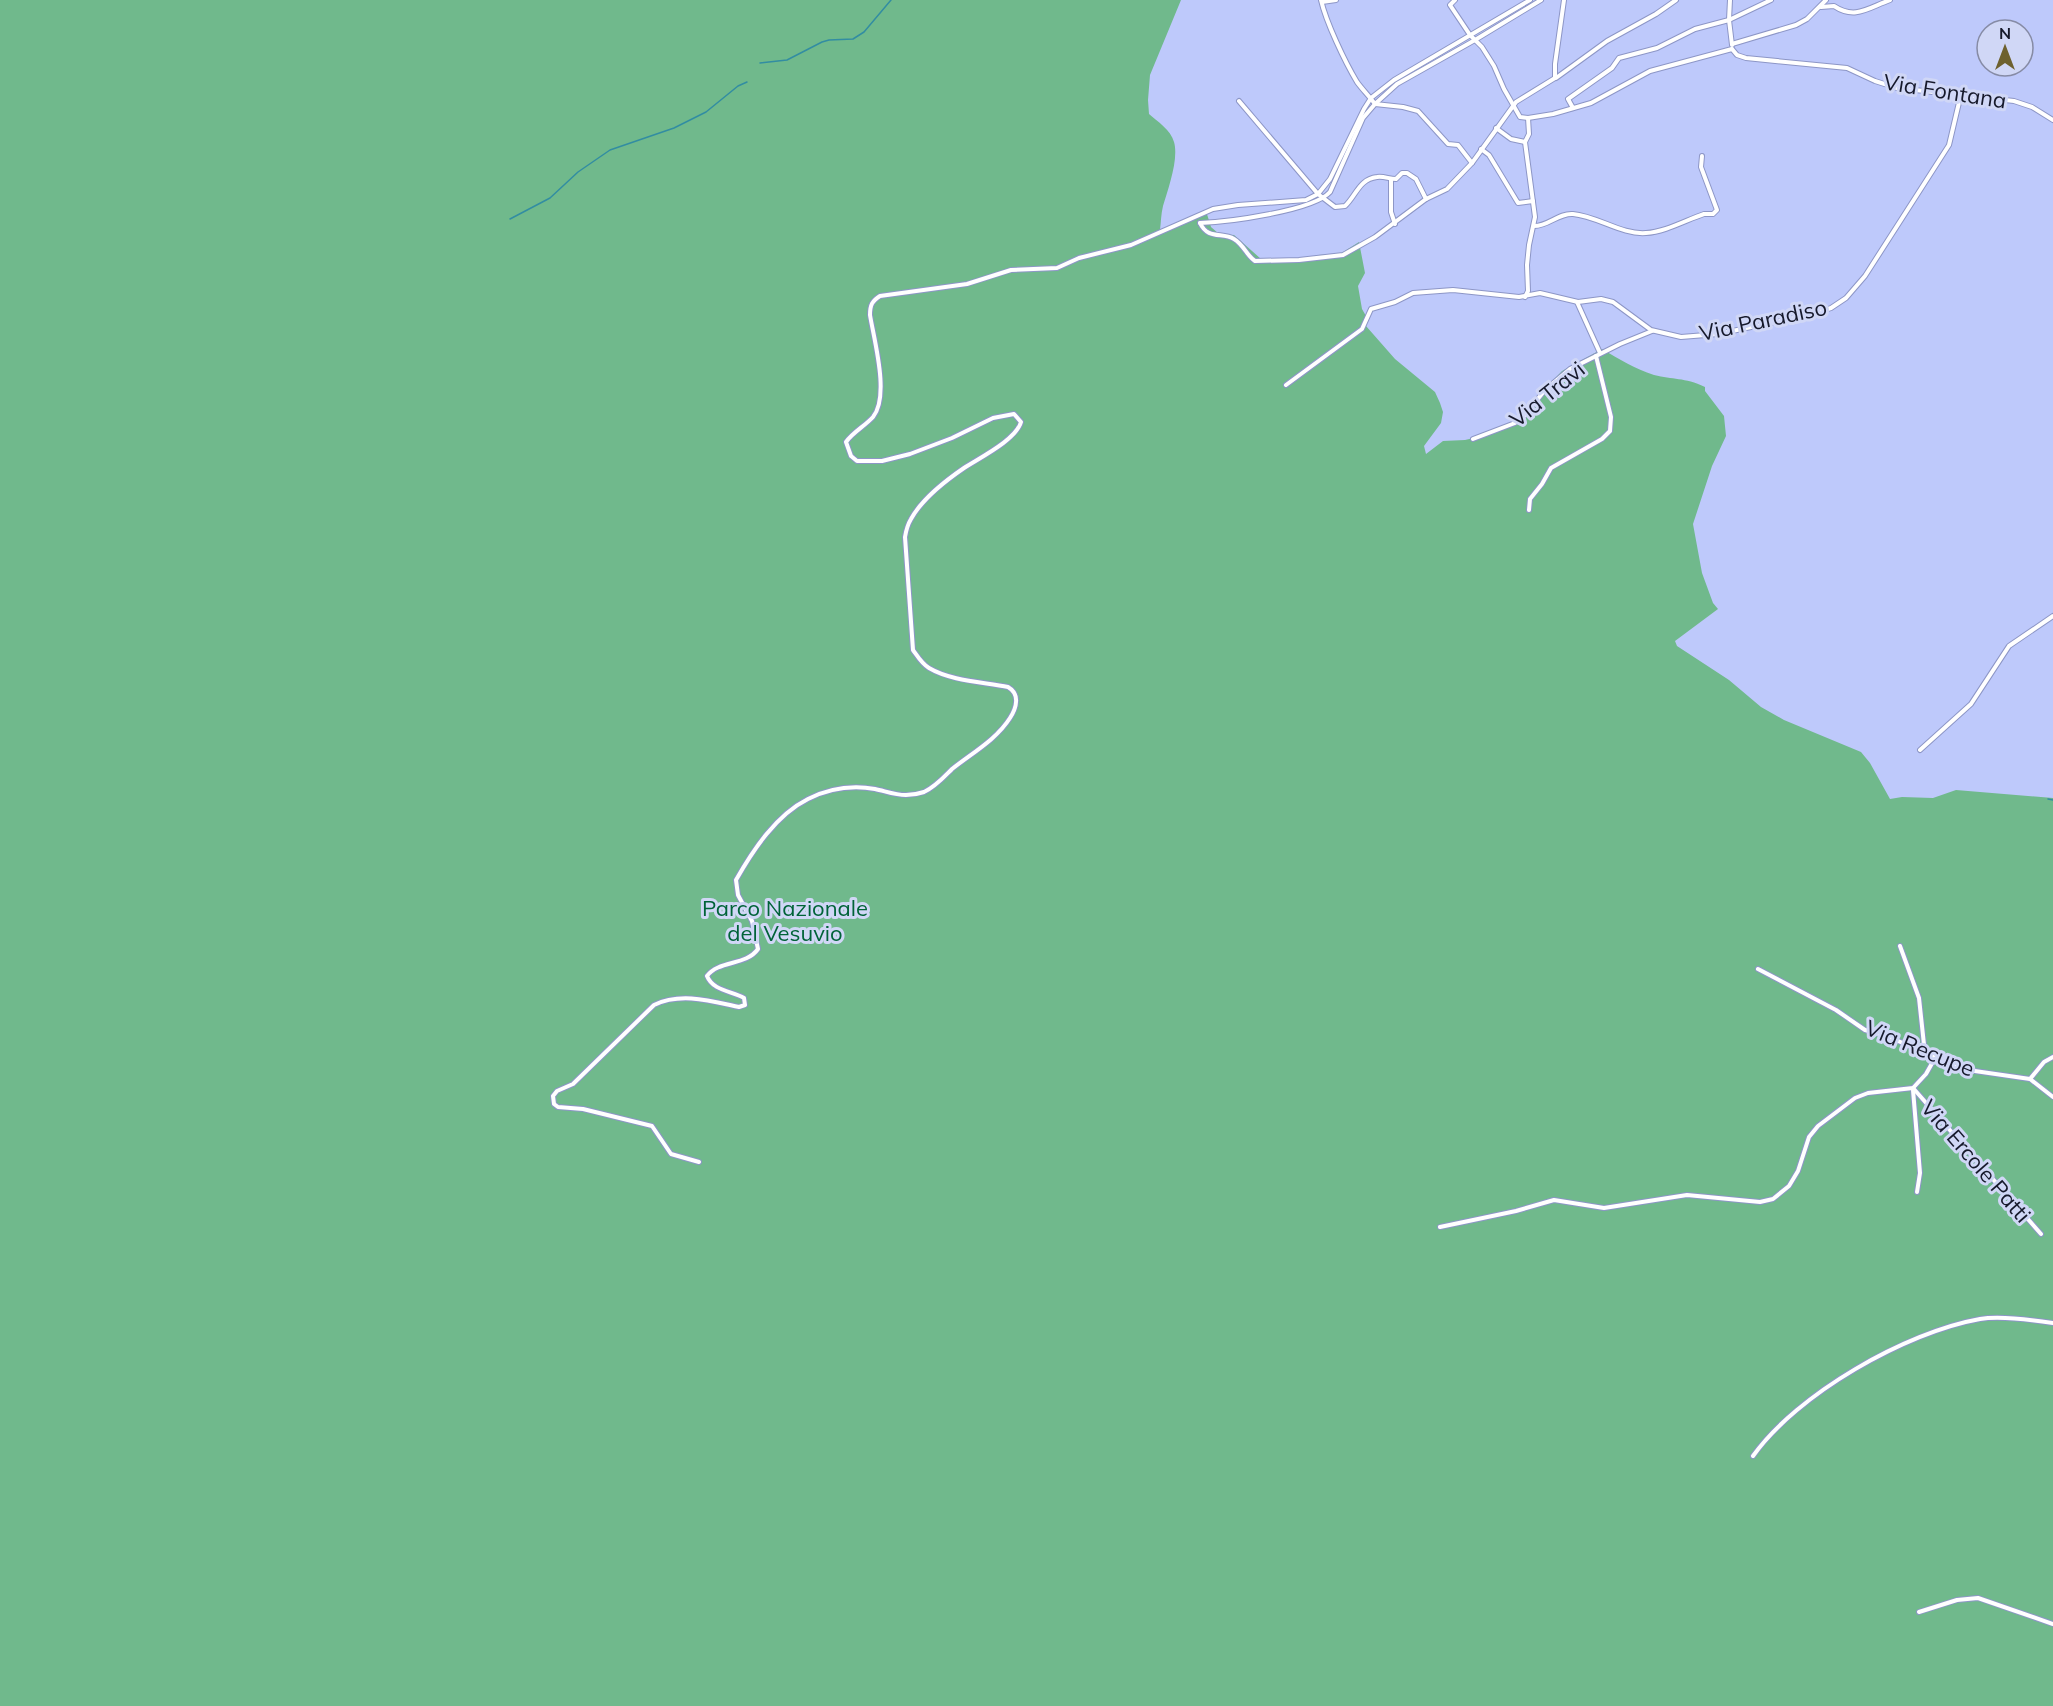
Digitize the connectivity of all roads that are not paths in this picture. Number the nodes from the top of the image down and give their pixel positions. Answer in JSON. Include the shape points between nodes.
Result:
{"nodes":[{"id":1,"x":1336,"y":0,"type":"edge"},
{"id":2,"x":1455,"y":0,"type":"edge"},
{"id":3,"x":1530,"y":0,"type":"edge"},
{"id":4,"x":1541,"y":0,"type":"edge"},
{"id":5,"x":1564,"y":0,"type":"edge"},
{"id":6,"x":1676,"y":0,"type":"edge"},
{"id":7,"x":1730,"y":0,"type":"edge"},
{"id":8,"x":1771,"y":0,"type":"edge"},
{"id":9,"x":1826,"y":0,"type":"edge"},
{"id":10,"x":1890,"y":0,"type":"edge"},
{"id":11,"x":1322,"y":1,"type":"edge"},
{"id":12,"x":1820,"y":7,"type":"junction"},
{"id":13,"x":1729,"y":20,"type":"junction"},
{"id":14,"x":1470,"y":35,"type":"junction"},
{"id":15,"x":1475,"y":40,"type":"junction"},
{"id":16,"x":1732,"y":46,"type":"junction"},
{"id":17,"x":1555,"y":78,"type":"junction"},
{"id":18,"x":1960,"y":94,"type":"junction"},
{"id":19,"x":1371,"y":98,"type":"junction"},
{"id":20,"x":1239,"y":101,"type":"dead end"},
{"id":21,"x":1375,"y":104,"type":"junction"},
{"id":22,"x":1513,"y":106,"type":"junction"},
{"id":23,"x":1573,"y":108,"type":"junction"},
{"id":24,"x":1528,"y":118,"type":"junction"},
{"id":25,"x":2053,"y":120,"type":"edge"},
{"id":26,"x":1496,"y":128,"type":"junction"},
{"id":27,"x":1525,"y":142,"type":"junction"},
{"id":28,"x":1480,"y":149,"type":"junction"},
{"id":29,"x":1702,"y":156,"type":"dead end"},
{"id":30,"x":1472,"y":162,"type":"junction"},
{"id":31,"x":1391,"y":179,"type":"junction"},
{"id":32,"x":1318,"y":194,"type":"junction"},
{"id":33,"x":1324,"y":199,"type":"junction"},
{"id":34,"x":1426,"y":199,"type":"junction"},
{"id":35,"x":1533,"y":201,"type":"junction"},
{"id":36,"x":1200,"y":216,"type":"junction"},
{"id":37,"x":1200,"y":223,"type":"junction"},
{"id":38,"x":1395,"y":224,"type":"junction"},
{"id":39,"x":1534,"y":226,"type":"junction"},
{"id":40,"x":1525,"y":297,"type":"junction"},
{"id":41,"x":1576,"y":302,"type":"junction"},
{"id":42,"x":1653,"y":330,"type":"junction"},
{"id":43,"x":1598,"y":354,"type":"junction"},
{"id":44,"x":1286,"y":385,"type":"dead end"},
{"id":45,"x":1473,"y":440,"type":"dead end"},
{"id":46,"x":1529,"y":510,"type":"dead end"},
{"id":47,"x":2053,"y":616,"type":"edge"},
{"id":48,"x":1920,"y":750,"type":"dead end"},
{"id":49,"x":1900,"y":946,"type":"dead end"},
{"id":50,"x":1758,"y":969,"type":"dead end"},
{"id":51,"x":1925,"y":1054,"type":"junction"},
{"id":52,"x":2053,"y":1057,"type":"edge"},
{"id":53,"x":1935,"y":1058,"type":"junction"},
{"id":54,"x":2030,"y":1079,"type":"junction"},
{"id":55,"x":1913,"y":1089,"type":"junction"},
{"id":56,"x":2053,"y":1097,"type":"edge"},
{"id":57,"x":699,"y":1162,"type":"dead end"},
{"id":58,"x":1917,"y":1192,"type":"dead end"},
{"id":59,"x":1440,"y":1227,"type":"dead end"},
{"id":60,"x":2041,"y":1234,"type":"dead end"},
{"id":61,"x":2053,"y":1323,"type":"edge"},
{"id":62,"x":1753,"y":1456,"type":"dead end"},
{"id":63,"x":1919,"y":1612,"type":"dead end"},
{"id":64,"x":2053,"y":1624,"type":"edge"}],
"edges":[{"from":1,"to":11,"type":"street"},
{"from":2,"to":14,"type":"street","via":[[1450,5]]},
{"from":3,"to":14,"type":"street"},
{"from":4,"to":15,"type":"street"},
{"from":5,"to":17,"type":"street"},
{"from":6,"to":17,"type":"street"},
{"from":7,"to":13,"type":"street"},
{"from":8,"to":13,"type":"street"},
{"from":9,"to":12,"type":"street"},
{"from":10,"to":12,"type":"street","via":[[1853,13],[1834,6]]},
{"from":11,"to":19,"type":"street","via":[[1352,71]]},
{"from":12,"to":16,"type":"street","via":[[1796,25]]},
{"from":13,"to":16,"type":"street"},
{"from":13,"to":23,"type":"street","via":[[1619,58],[1612,68],[1568,99]]},
{"from":14,"to":15,"type":"street"},
{"from":14,"to":19,"type":"street"},
{"from":15,"to":21,"type":"street","via":[[1397,84]]},
{"from":15,"to":22,"type":"street","via":[[1494,66]]},
{"from":16,"to":18,"type":"street","name":"Via Fontana","via":[[1737,55],[1746,58],[1847,68],[1897,88]]},
{"from":16,"to":23,"type":"street","via":[[1650,71],[1607,96]]},
{"from":17,"to":22,"type":"street"},
{"from":18,"to":25,"type":"street","name":"Via Fontana","via":[[2014,101]]},
{"from":18,"to":42,"type":"street","name":"Via Paradiso","via":[[1949,145],[1865,276],[1846,298],[1813,314],[1718,334],[1681,337]]},
{"from":19,"to":21,"type":"street"},
{"from":19,"to":32,"type":"street","via":[[1330,179]]},
{"from":20,"to":32,"type":"street"},
{"from":21,"to":30,"type":"street","via":[[1418,111],[1448,144],[1458,145]]},
{"from":21,"to":33,"type":"street","via":[[1363,118]]},
{"from":22,"to":24,"type":"street","via":[[1520,117]]},
{"from":22,"to":26,"type":"street"},
{"from":23,"to":24,"type":"street"},
{"from":24,"to":27,"type":"street"},
{"from":26,"to":27,"type":"street","via":[[1511,139]]},
{"from":26,"to":28,"type":"street"},
{"from":27,"to":35,"type":"street"},
{"from":28,"to":30,"type":"street"},
{"from":28,"to":35,"type":"street","via":[[1489,155],[1518,203]]},
{"from":29,"to":39,"type":"street","via":[[1701,166],[1717,210],[1713,214],[1645,233],[1570,214]]},
{"from":30,"to":34,"type":"street","via":[[1447,189]]},
{"from":31,"to":33,"type":"street","via":[[1370,178],[1340,208]]},
{"from":31,"to":34,"type":"street","via":[[1402,173],[1411,175]]},
{"from":31,"to":38,"type":"street"},
{"from":32,"to":33,"type":"street"},
{"from":32,"to":36,"type":"street","via":[[1306,200],[1220,208]]},
{"from":33,"to":37,"type":"street","via":[[1266,214]]},
{"from":34,"to":38,"type":"street"},
{"from":35,"to":39,"type":"street"},
{"from":36,"to":37,"type":"street"},
{"from":36,"to":57,"type":"street","via":[[1131,245],[1079,258],[1067,265],[1011,270],[967,284],[880,296],[870,307],[880,370],[879,406],[874,416],[846,442],[857,461],[882,461],[910,454],[993,418],[1014,414],[1021,422],[995,448],[945,482],[910,520],[905,537],[913,650],[921,662],[948,675],[1008,687],[1017,698],[1011,717],[1000,731],[921,793],[903,795],[848,787],[807,800],[785,816],[755,849],[736,880],[758,949],[746,959],[712,969],[707,976],[716,987],[744,998],[745,1005],[665,999],[654,1005],[573,1084],[553,1096],[558,1107],[652,1126],[671,1154]]},
{"from":37,"to":38,"type":"street","via":[[1209,234],[1233,238],[1252,259],[1262,261],[1343,255]]},
{"from":39,"to":40,"type":"street"},
{"from":40,"to":41,"type":"street","name":"Via Paradiso","via":[[1540,293]]},
{"from":40,"to":44,"type":"street","name":"Via Paradiso","via":[[1453,290],[1413,293],[1371,309],[1362,329]]},
{"from":41,"to":42,"type":"street","name":"Via Paradiso","via":[[1606,300]]},
{"from":41,"to":43,"type":"street"},
{"from":42,"to":43,"type":"street","name":"Via Travi"},
{"from":43,"to":45,"type":"street","name":"Via Travi","via":[[1545,390],[1515,423]]},
{"from":43,"to":46,"type":"street","via":[[1611,417],[1610,431],[1551,468],[1530,499]]},
{"from":47,"to":48,"type":"street","via":[[2009,646],[1971,704]]},
{"from":49,"to":51,"type":"street","via":[[1919,998]]},
{"from":50,"to":51,"type":"street","name":"Via Recupe","via":[[1866,1030]]},
{"from":51,"to":53,"type":"street","name":"Via Recupe"},
{"from":52,"to":54,"type":"street"},
{"from":53,"to":54,"type":"street","name":"Via Recupe","via":[[1971,1072]]},
{"from":53,"to":55,"type":"street"},
{"from":54,"to":56,"type":"street"},
{"from":55,"to":58,"type":"street","via":[[1920,1173]]},
{"from":55,"to":59,"type":"street","via":[[1855,1098],[1831,1115],[1809,1137],[1789,1186],[1773,1199],[1760,1202],[1687,1196],[1604,1208],[1554,1200]]},
{"from":55,"to":60,"type":"street","name":"Via Ercole Patti"},
{"from":61,"to":62,"type":"street","via":[[1979,1319],[1904,1343],[1817,1395],[1778,1426]]},
{"from":63,"to":64,"type":"street","via":[[1978,1598]]}]}
